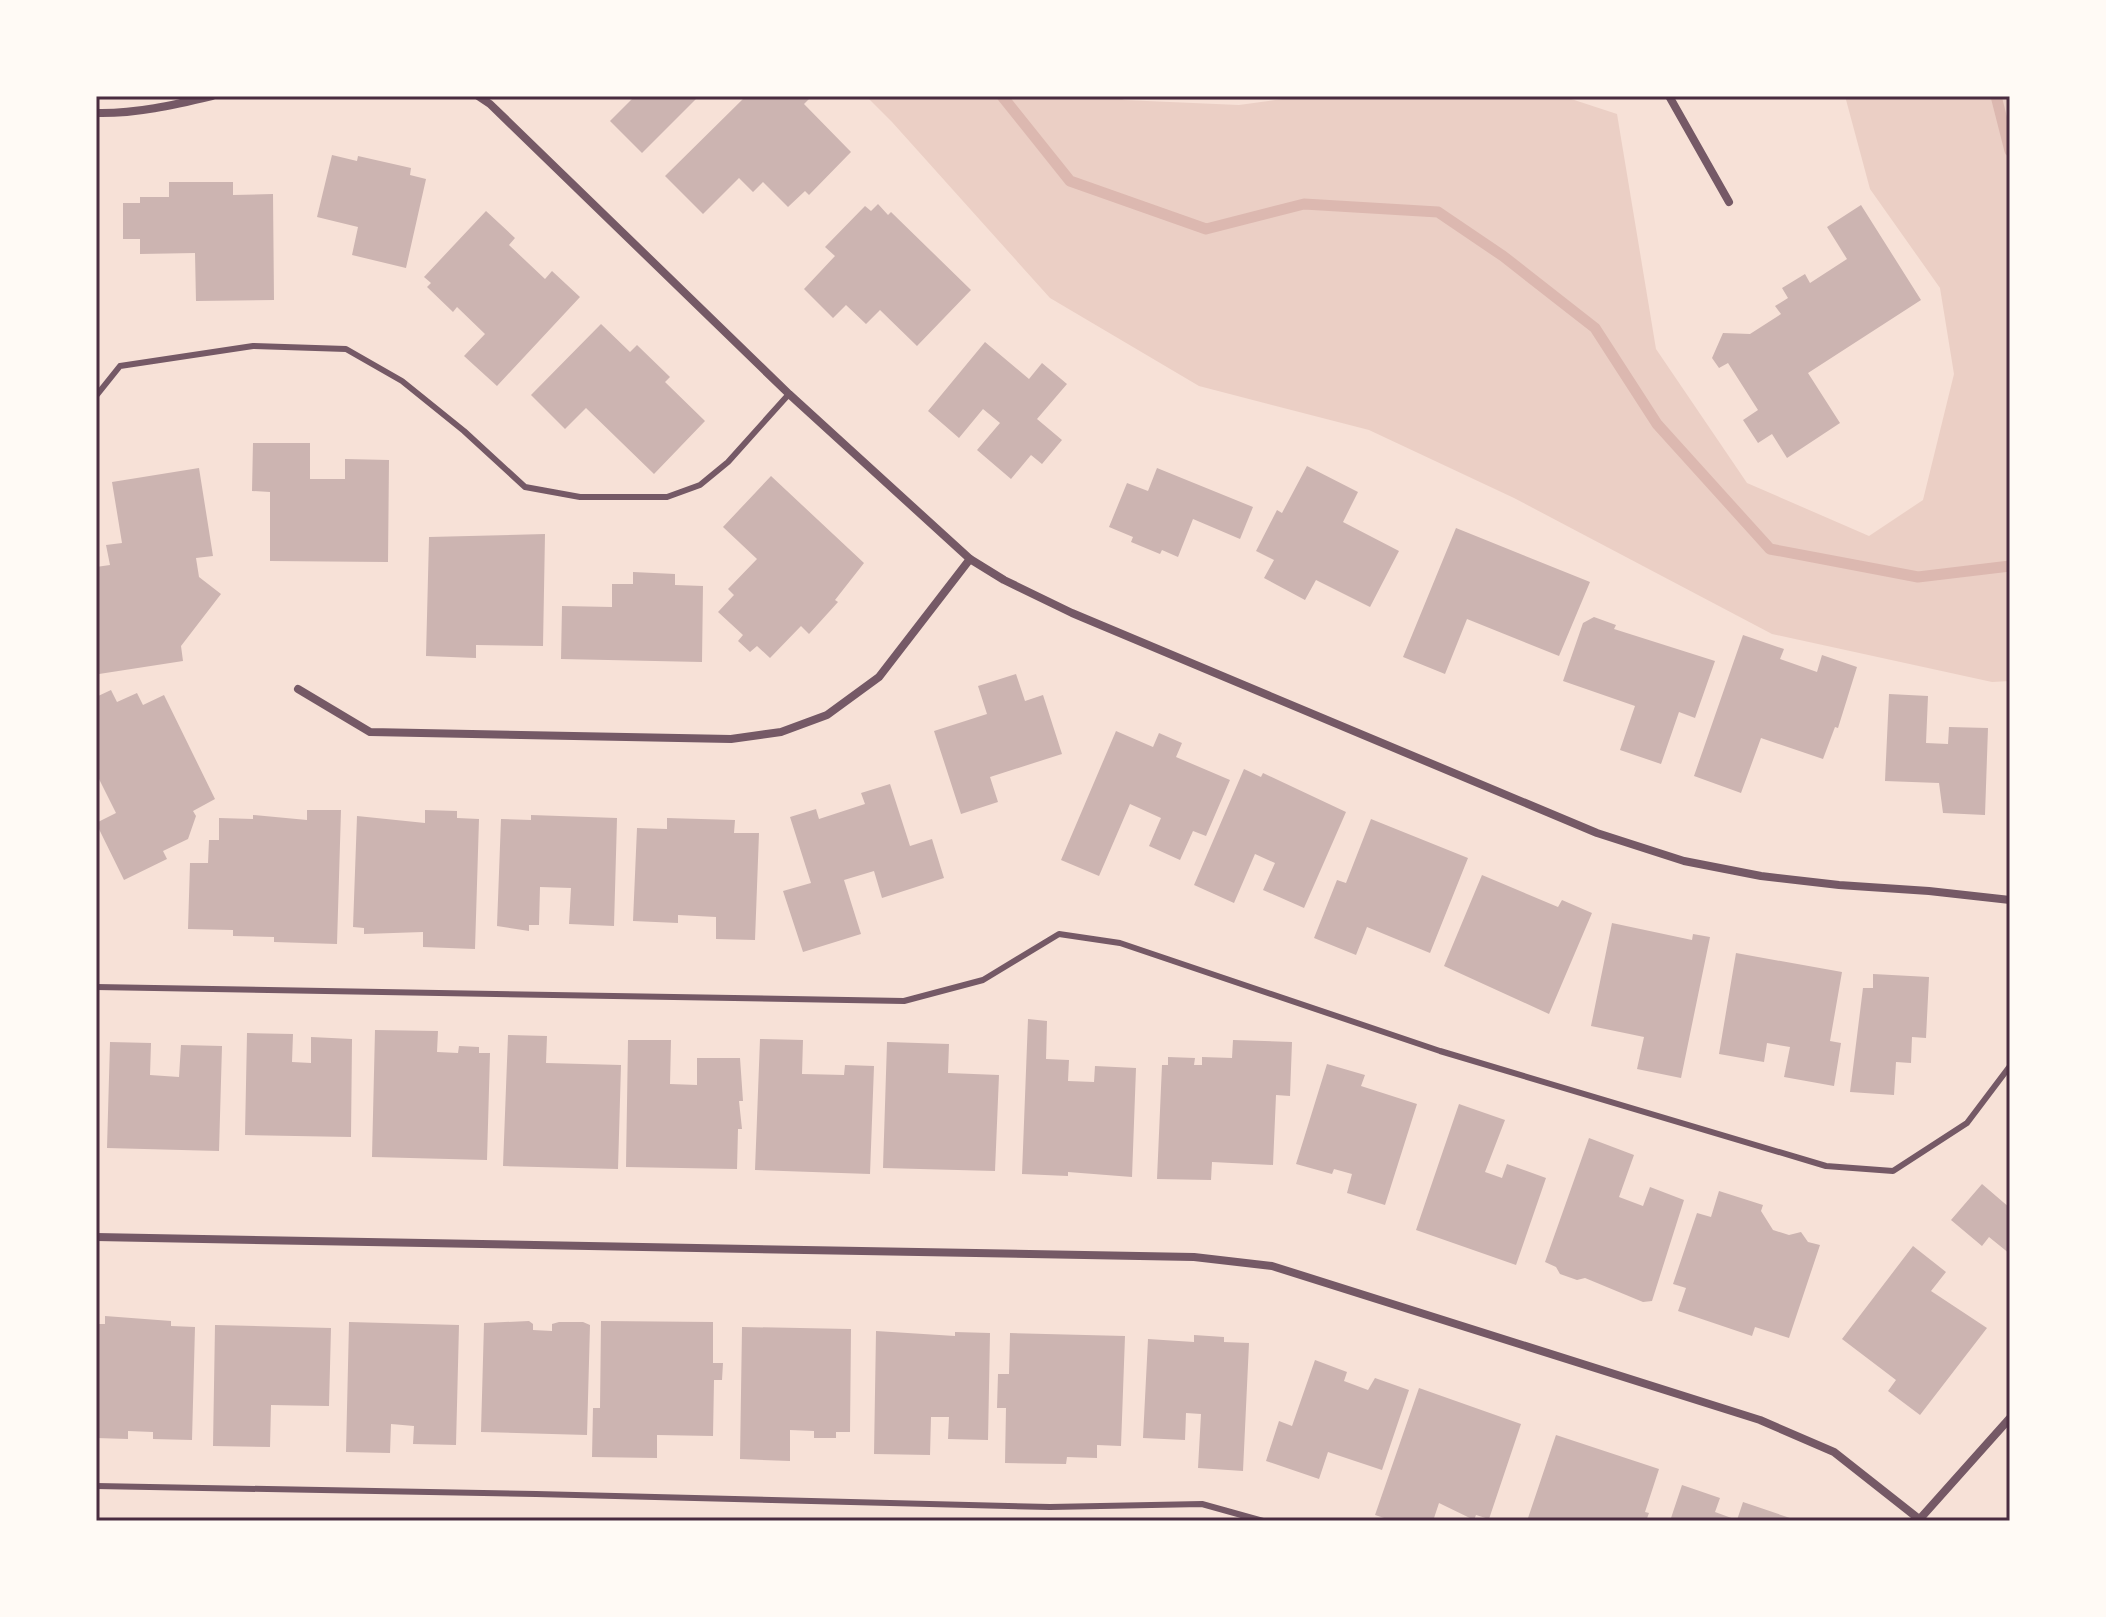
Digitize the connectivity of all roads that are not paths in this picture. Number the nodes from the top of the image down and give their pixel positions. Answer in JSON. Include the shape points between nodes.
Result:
{"nodes":[{"id":1,"x":212,"y":96,"type":"edge"},
{"id":2,"x":478,"y":96,"type":"edge"},
{"id":3,"x":1669,"y":96,"type":"edge"},
{"id":4,"x":96,"y":113,"type":"edge"},
{"id":5,"x":1729,"y":202,"type":"dead end"},
{"id":6,"x":789,"y":394,"type":"junction"},
{"id":7,"x":96,"y":396,"type":"edge"},
{"id":8,"x":970,"y":559,"type":"junction"},
{"id":9,"x":298,"y":689,"type":"dead end"},
{"id":10,"x":2010,"y":900,"type":"edge"},
{"id":11,"x":96,"y":987,"type":"edge"},
{"id":12,"x":2010,"y":1066,"type":"edge"},
{"id":13,"x":96,"y":1237,"type":"edge"},
{"id":14,"x":2010,"y":1418,"type":"edge"},
{"id":15,"x":96,"y":1486,"type":"edge"},
{"id":16,"x":1919,"y":1520,"type":"edge"},
{"id":17,"x":1263,"y":1521,"type":"edge"}],
"edges":[{"from":1,"to":4,"type":"street","via":[[169,107]]},
{"from":2,"to":6,"type":"street"},
{"from":3,"to":5,"type":"street"},
{"from":6,"to":7,"type":"lane","via":[[728,462],[700,485],[667,497],[580,497],[525,487],[402,381],[346,349],[253,346],[120,366]]},
{"from":6,"to":8,"type":"street"},
{"from":8,"to":9,"type":"street","via":[[879,677],[827,715],[781,732],[731,739],[370,732]]},
{"from":8,"to":10,"type":"street","via":[[1072,613],[1597,833],[1684,861],[1761,876]]},
{"from":11,"to":12,"type":"lane","via":[[904,1001],[983,980],[1059,934],[1120,943],[1440,1051],[1826,1166],[1893,1171],[1967,1123]]},
{"from":13,"to":16,"type":"street","via":[[1194,1257],[1272,1266],[1760,1420],[1834,1452]]},
{"from":14,"to":16,"type":"street"},
{"from":15,"to":17,"type":"lane","via":[[1050,1507],[1202,1504]]}]}
